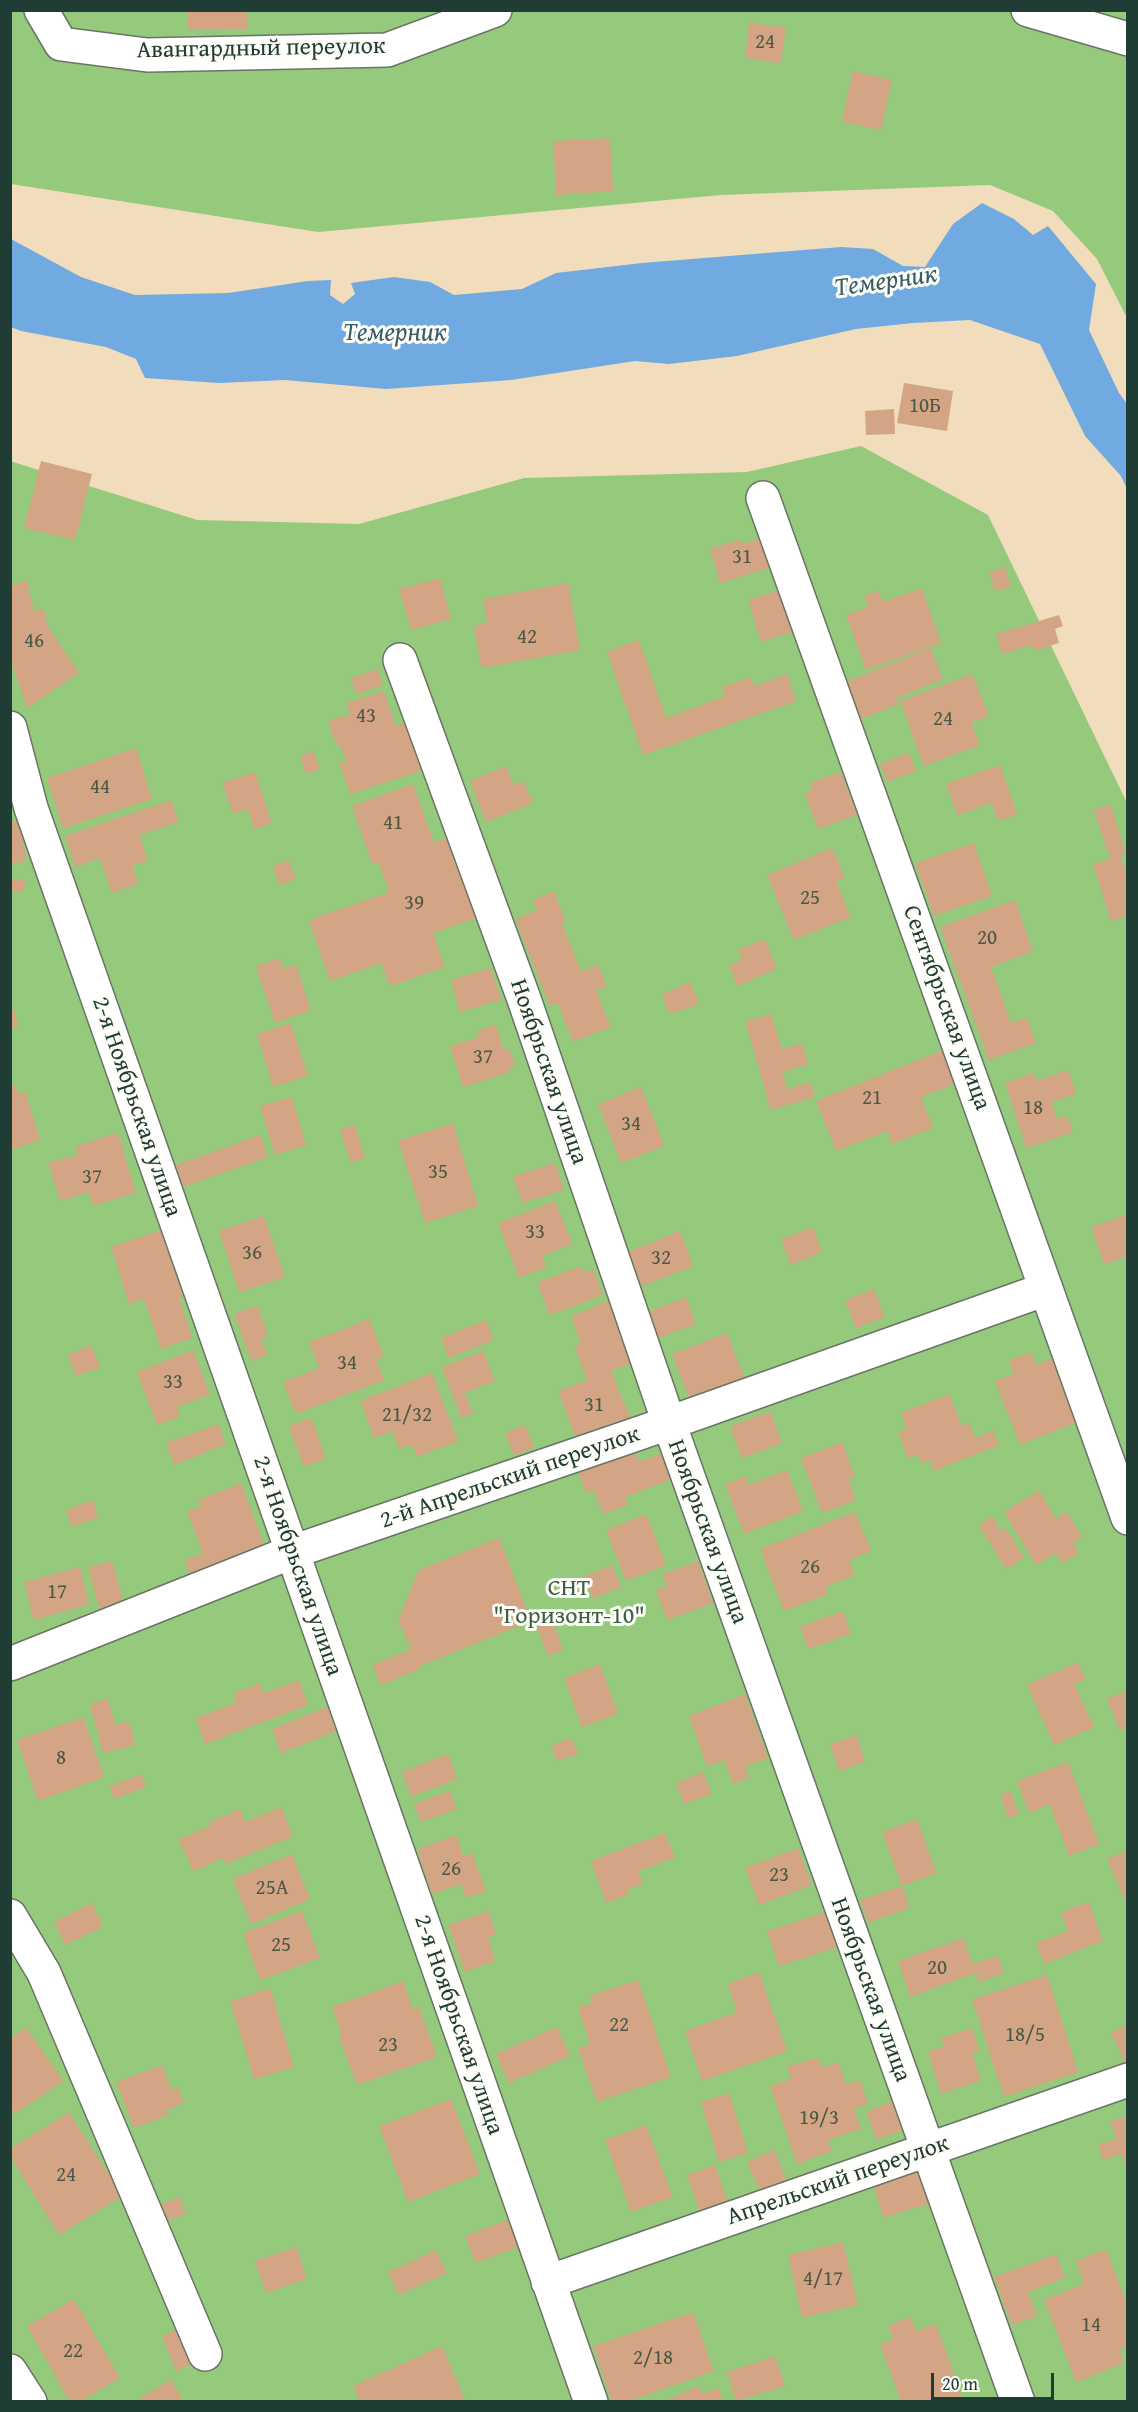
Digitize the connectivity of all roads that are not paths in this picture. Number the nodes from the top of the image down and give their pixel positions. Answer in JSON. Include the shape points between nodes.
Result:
{"nodes":[{"id":1,"x":41,"y":10,"type":"edge"},
{"id":2,"x":495,"y":10,"type":"edge"},
{"id":3,"x":1028,"y":10,"type":"edge"},
{"id":4,"x":1128,"y":39,"type":"edge"},
{"id":5,"x":763,"y":498,"type":"dead end"},
{"id":6,"x":400,"y":660,"type":"dead end"},
{"id":7,"x":10,"y":728,"type":"edge"},
{"id":8,"x":1046,"y":1289,"type":"junction"},
{"id":9,"x":669,"y":1424,"type":"junction"},
{"id":10,"x":1128,"y":1518,"type":"edge"},
{"id":11,"x":292,"y":1552,"type":"junction"},
{"id":12,"x":10,"y":1664,"type":"edge"},
{"id":13,"x":10,"y":1916,"type":"edge"},
{"id":14,"x":1128,"y":2080,"type":"edge"},
{"id":15,"x":927,"y":2149,"type":"junction"},
{"id":16,"x":548,"y":2282,"type":"junction"},
{"id":17,"x":206,"y":2354,"type":"dead end"},
{"id":18,"x":10,"y":2371,"type":"edge"},
{"id":19,"x":30,"y":2402,"type":"edge"},
{"id":20,"x":591,"y":2402,"type":"edge"},
{"id":21,"x":1018,"y":2402,"type":"edge"}],
"edges":[{"from":1,"to":2,"type":"street","name":"Авангардный переулок","via":[[61,44],[147,55],[387,50]]},
{"from":3,"to":4,"type":"street"},
{"from":5,"to":8,"type":"street","name":"Сентябрьская улица"},
{"from":6,"to":9,"type":"street","name":"Ноябрьская улица","via":[[524,999]]},
{"from":7,"to":11,"type":"street","name":"2-я Ноябрьская улица","via":[[31,808]]},
{"from":8,"to":9,"type":"street","name":"2-й Апрельский переулок"},
{"from":8,"to":10,"type":"street","name":"Сентябрьская улица"},
{"from":9,"to":11,"type":"street","name":"2-й Апрельский переулок"},
{"from":9,"to":15,"type":"street","name":"Ноябрьская улица"},
{"from":11,"to":12,"type":"street","name":"2-й Апрельский переулок"},
{"from":11,"to":16,"type":"street","name":"2-я Ноябрьская улица"},
{"from":13,"to":17,"type":"street","via":[[44,1973]]},
{"from":14,"to":15,"type":"street","name":"Апрельский переулок"},
{"from":15,"to":16,"type":"street","name":"Апрельский переулок"},
{"from":15,"to":21,"type":"street","name":"Ноябрьская улица"},
{"from":16,"to":20,"type":"street","name":"2-я Ноябрьская улица"},
{"from":18,"to":19,"type":"street"}]}
